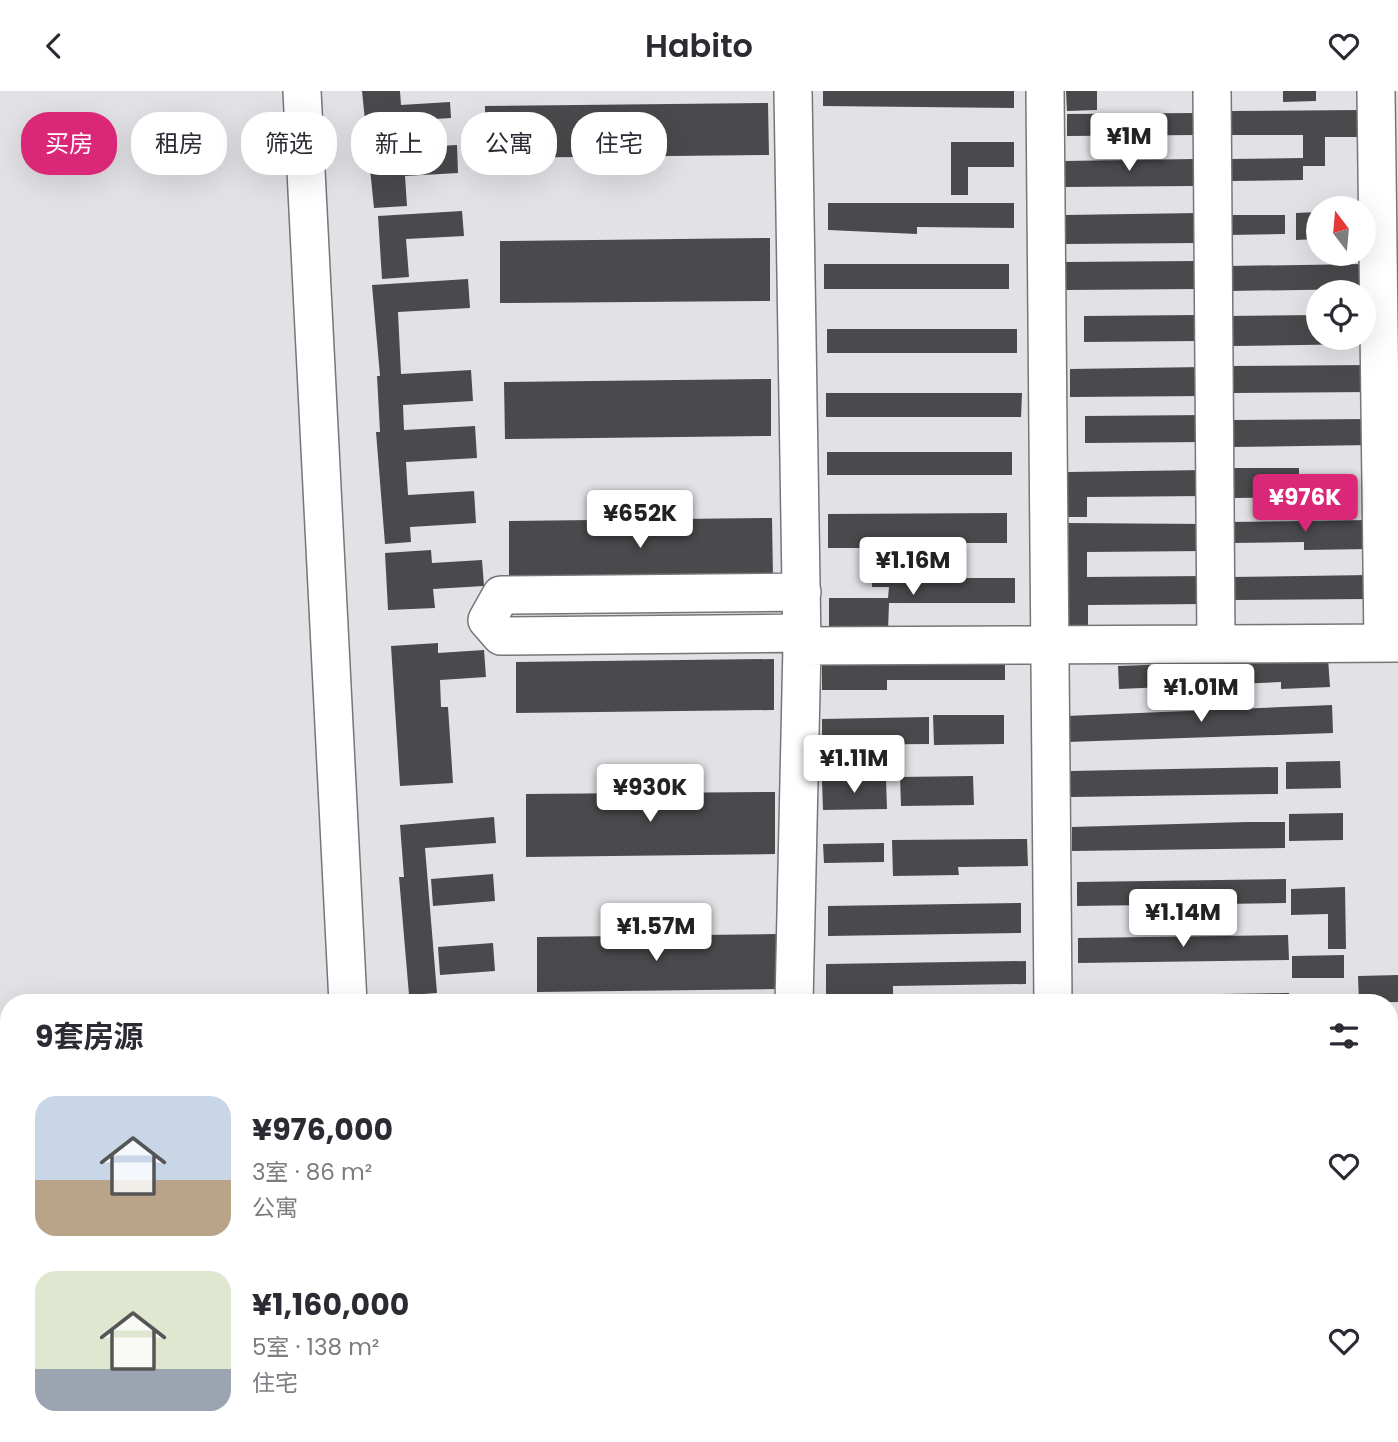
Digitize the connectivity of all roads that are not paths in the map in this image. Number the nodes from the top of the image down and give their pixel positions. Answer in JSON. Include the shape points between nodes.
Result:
{"nodes":[{"id":1,"x":302,"y":91,"type":"edge"},
{"id":2,"x":793,"y":91,"type":"edge"},
{"id":3,"x":1045,"y":91,"type":"edge"},
{"id":4,"x":1212,"y":91,"type":"edge"},
{"id":5,"x":1376,"y":91,"type":"edge"},
{"id":6,"x":802,"y":592,"type":"junction"},
{"id":7,"x":802,"y":639,"type":"junction"},
{"id":8,"x":1050,"y":643,"type":"junction"},
{"id":9,"x":1216,"y":643,"type":"junction"},
{"id":10,"x":1390,"y":643,"type":"edge"},
{"id":11,"x":348,"y":994,"type":"edge"},
{"id":12,"x":794,"y":994,"type":"edge"},
{"id":13,"x":1053,"y":994,"type":"edge"}],
"edges":[{"from":1,"to":11,"type":"street"},
{"from":2,"to":6,"type":"street"},
{"from":3,"to":8,"type":"street"},
{"from":4,"to":9,"type":"street"},
{"from":5,"to":10,"type":"street"},
{"from":6,"to":7,"type":"street"},
{"from":6,"to":7,"type":"street","via":[[501,595],[487,619],[501,636]]},
{"from":7,"to":8,"type":"street"},
{"from":7,"to":12,"type":"street"},
{"from":8,"to":9,"type":"street"},
{"from":8,"to":13,"type":"street"},
{"from":9,"to":10,"type":"street"}]}
